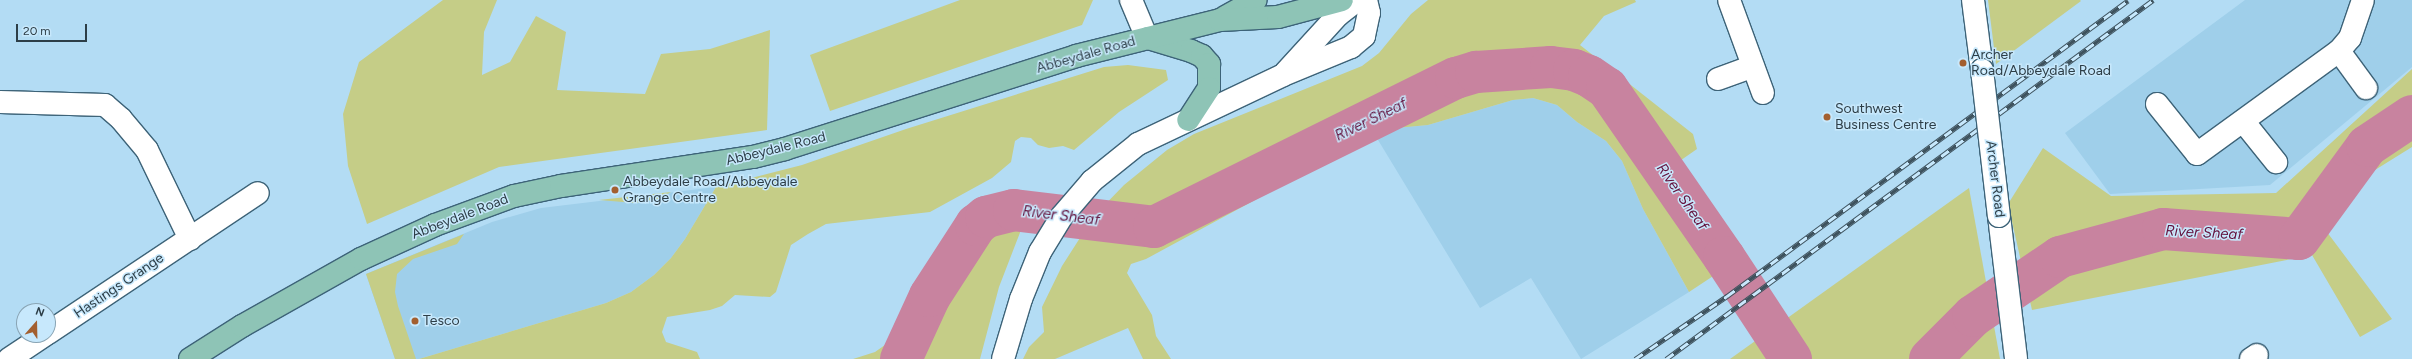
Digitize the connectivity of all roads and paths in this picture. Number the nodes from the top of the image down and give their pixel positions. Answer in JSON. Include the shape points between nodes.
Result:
{"nodes":[{"id":1,"x":1131,"y":0,"type":"edge"},
{"id":2,"x":1256,"y":0,"type":"edge"},
{"id":3,"x":1342,"y":0,"type":"edge"},
{"id":4,"x":1357,"y":0,"type":"edge"},
{"id":5,"x":1366,"y":0,"type":"edge"},
{"id":6,"x":1729,"y":0,"type":"edge"},
{"id":7,"x":1973,"y":0,"type":"edge"},
{"id":8,"x":2363,"y":0,"type":"edge"},
{"id":9,"x":1220,"y":20,"type":"junction"},
{"id":10,"x":1147,"y":38,"type":"junction"},
{"id":11,"x":2339,"y":51,"type":"junction"},
{"id":12,"x":1753,"y":66,"type":"junction"},
{"id":13,"x":1283,"y":75,"type":"junction"},
{"id":14,"x":1718,"y":79,"type":"dead end"},
{"id":15,"x":2366,"y":88,"type":"dead end"},
{"id":16,"x":1764,"y":93,"type":"dead end"},
{"id":17,"x":0,"y":102,"type":"edge"},
{"id":18,"x":2157,"y":104,"type":"dead end"},
{"id":19,"x":1188,"y":120,"type":"junction"},
{"id":20,"x":2243,"y":121,"type":"junction"},
{"id":21,"x":2276,"y":162,"type":"dead end"},
{"id":22,"x":258,"y":193,"type":"dead end"},
{"id":23,"x":190,"y":239,"type":"junction"},
{"id":24,"x":56,"y":328,"type":"edge"},
{"id":25,"x":33,"y":343,"type":"edge"},
{"id":26,"x":9,"y":359,"type":"edge"},
{"id":27,"x":190,"y":359,"type":"edge"},
{"id":28,"x":1002,"y":359,"type":"edge"},
{"id":29,"x":2016,"y":359,"type":"edge"}],
"edges":[{"from":1,"to":10,"type":"street"},
{"from":2,"to":9,"type":"main road","name":"Abbeydale Road"},
{"from":3,"to":9,"type":"main road","name":"Abbeydale Road","via":[[1278,17]]},
{"from":4,"to":13,"type":"street","via":[[1338,14]]},
{"from":5,"to":13,"type":"street","via":[[1369,13],[1364,36],[1337,55]]},
{"from":6,"to":12,"type":"street"},
{"from":7,"to":29,"type":"street","name":"Archer Road","bridge":true},
{"from":8,"to":11,"type":"street","via":[[2350,38]]},
{"from":9,"to":10,"type":"main road","name":"Abbeydale Road"},
{"from":10,"to":19,"type":"main road","via":[[1191,51],[1202,56],[1209,64],[1209,88]]},
{"from":10,"to":27,"type":"main road","name":"Abbeydale Road","via":[[1069,58],[785,149],[713,164],[561,186],[514,196],[470,211],[361,259],[242,326]]},
{"from":11,"to":15,"type":"street"},
{"from":11,"to":20,"type":"street"},
{"from":12,"to":14,"type":"street"},
{"from":12,"to":16,"type":"street"},
{"from":13,"to":19,"type":"street"},
{"from":17,"to":23,"type":"street","via":[[105,105],[121,118],[147,150]]},
{"from":18,"to":20,"type":"street","via":[[2197,154]]},
{"from":19,"to":28,"type":"street","via":[[1138,144],[1120,156],[1092,181],[1062,216],[1040,252],[1021,299]]},
{"from":20,"to":21,"type":"street"},
{"from":22,"to":23,"type":"street","name":"Hastings Grange"},
{"from":23,"to":24,"type":"street","name":"Hastings Grange"},
{"from":25,"to":26,"type":"street"}]}
